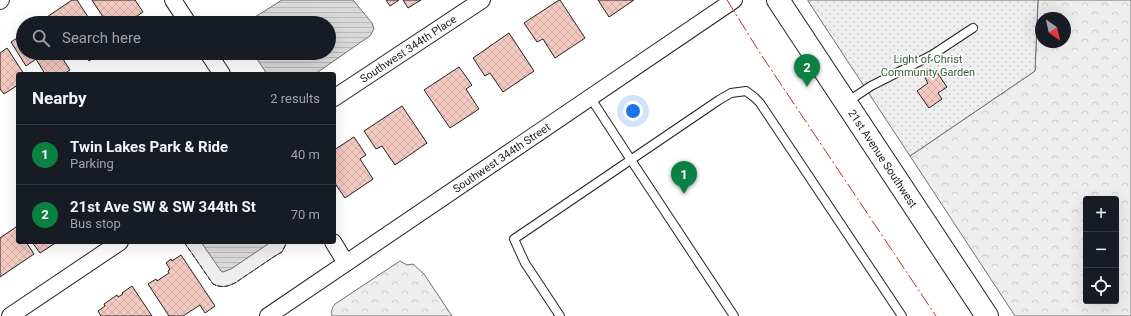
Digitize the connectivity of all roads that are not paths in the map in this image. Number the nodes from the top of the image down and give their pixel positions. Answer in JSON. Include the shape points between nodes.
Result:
{"nodes":[{"id":1,"x":173,"y":0,"type":"edge"},
{"id":2,"x":482,"y":0,"type":"edge"},
{"id":3,"x":734,"y":0,"type":"edge"},
{"id":4,"x":778,"y":0,"type":"edge"},
{"id":5,"x":183,"y":16,"type":"edge"},
{"id":6,"x":973,"y":28,"type":"dead end"},
{"id":7,"x":213,"y":60,"type":"edge"},
{"id":8,"x":221,"y":72,"type":"edge"},
{"id":9,"x":336,"y":97,"type":"edge"},
{"id":10,"x":590,"y":97,"type":"junction"},
{"id":11,"x":846,"y":102,"type":"junction"},
{"id":12,"x":631,"y":160,"type":"junction"},
{"id":13,"x":117,"y":244,"type":"edge"},
{"id":14,"x":334,"y":244,"type":"edge"},
{"id":15,"x":346,"y":263,"type":"junction"},
{"id":16,"x":984,"y":315,"type":"edge"},
{"id":17,"x":10,"y":316,"type":"edge"},
{"id":18,"x":268,"y":316,"type":"edge"},
{"id":19,"x":560,"y":316,"type":"edge"},
{"id":20,"x":734,"y":316,"type":"edge"},
{"id":21,"x":902,"y":316,"type":"edge"}],
"edges":[{"from":1,"to":5,"type":"street"},
{"from":2,"to":9,"type":"street","name":"Southwest 344th Place"},
{"from":3,"to":10,"type":"street","name":"Southwest 344th Street"},
{"from":4,"to":11,"type":"main road","name":"21st Avenue Southwest"},
{"from":6,"to":11,"type":"lane","via":[[932,55],[871,86]]},
{"from":7,"to":8,"type":"street"},
{"from":10,"to":12,"type":"lane"},
{"from":10,"to":15,"type":"street","name":"Southwest 344th Street"},
{"from":11,"to":16,"type":"main road","name":"21st Avenue Southwest"},
{"from":12,"to":19,"type":"lane","via":[[514,239],[525,263]]},
{"from":12,"to":20,"type":"lane"},
{"from":12,"to":21,"type":"lane","via":[[724,97],[735,92],[748,92],[760,103]]},
{"from":13,"to":17,"type":"street"},
{"from":14,"to":15,"type":"street"},
{"from":15,"to":18,"type":"street","name":"Southwest 344th Street"}]}
